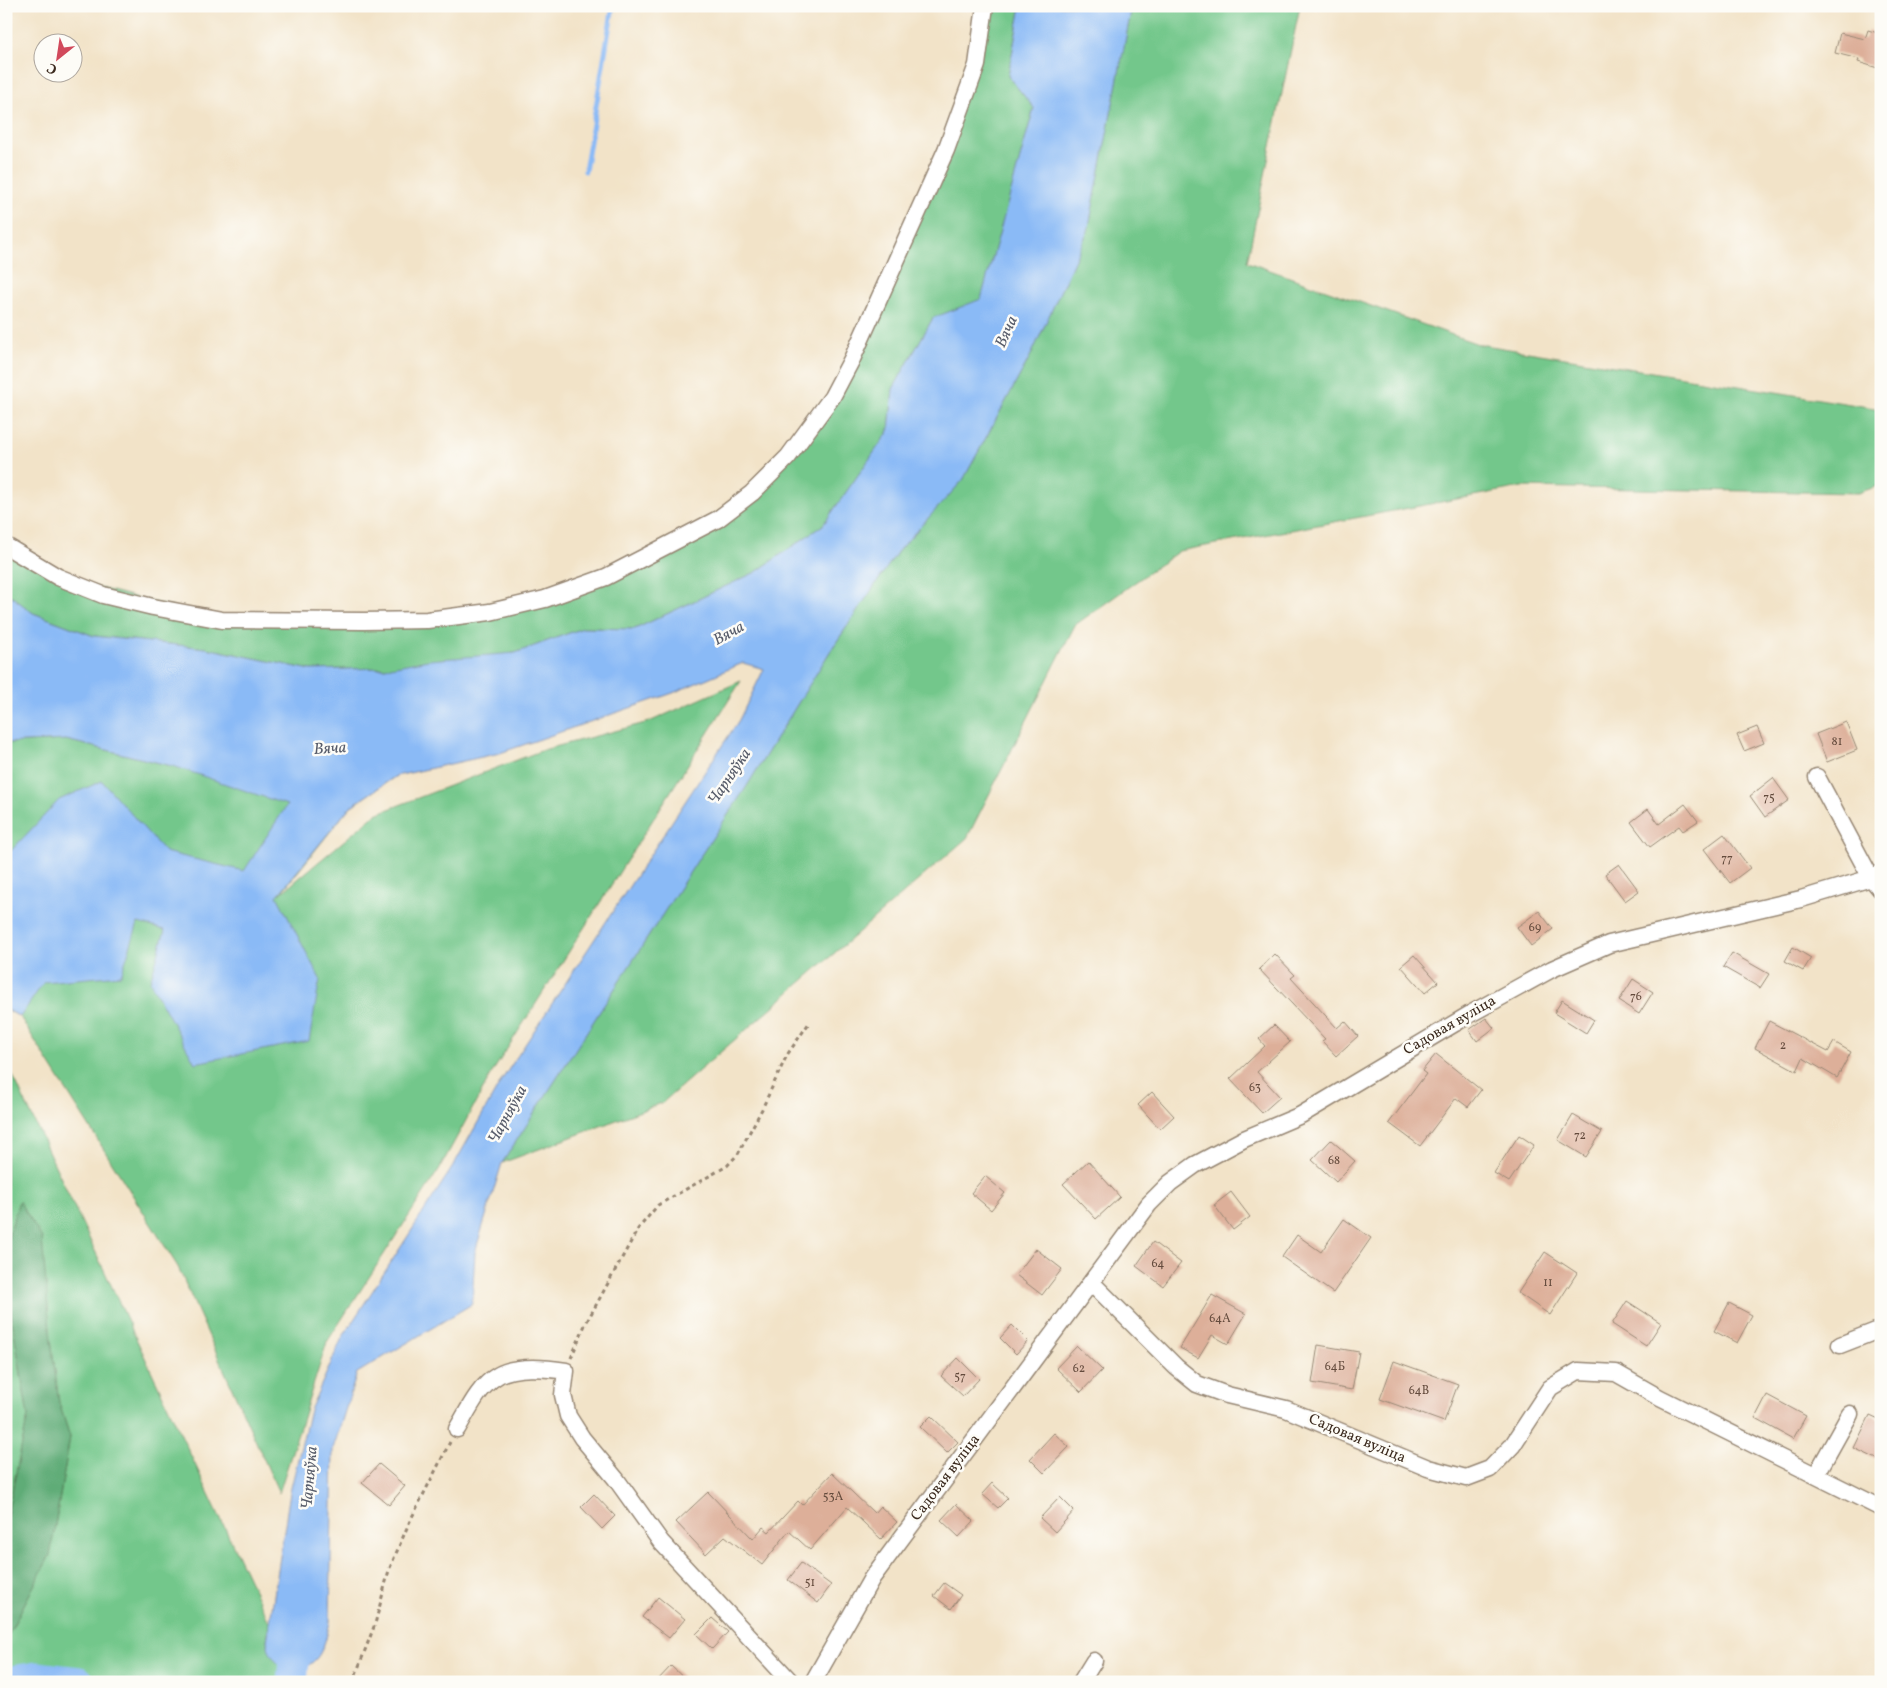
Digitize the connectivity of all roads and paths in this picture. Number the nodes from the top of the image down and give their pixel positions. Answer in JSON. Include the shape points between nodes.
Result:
{"nodes":[{"id":1,"x":984,"y":6,"type":"edge"},
{"id":2,"x":6,"y":546,"type":"edge"},
{"id":3,"x":1817,"y":777,"type":"dead end"},
{"id":4,"x":1878,"y":880,"type":"edge"},
{"id":5,"x":810,"y":1023,"type":"dead end"},
{"id":6,"x":1092,"y":1283,"type":"junction"},
{"id":7,"x":1881,"y":1329,"type":"edge"},
{"id":8,"x":1840,"y":1345,"type":"dead end"},
{"id":9,"x":566,"y":1371,"type":"junction"},
{"id":10,"x":1850,"y":1414,"type":"dead end"},
{"id":11,"x":457,"y":1429,"type":"joint"},
{"id":12,"x":1816,"y":1475,"type":"junction"},
{"id":13,"x":1881,"y":1508,"type":"edge"},
{"id":14,"x":1094,"y":1661,"type":"dead end"},
{"id":15,"x":353,"y":1682,"type":"edge"},
{"id":16,"x":791,"y":1682,"type":"edge"},
{"id":17,"x":813,"y":1682,"type":"edge"},
{"id":18,"x":1081,"y":1682,"type":"edge"}],
"edges":[{"from":1,"to":2,"type":"street","via":[[977,65],[946,150],[852,359],[832,397],[788,457],[752,493],[718,519],[606,577],[544,599],[490,612],[427,620],[222,620],[104,595],[58,577]]},
{"from":3,"to":4,"type":"street"},
{"from":4,"to":6,"type":"street","name":"Садовая вуліца","via":[[1608,944],[1552,969],[1301,1115],[1194,1165],[1149,1204]]},
{"from":5,"to":9,"type":"path","via":[[787,1055],[762,1109],[727,1166],[658,1205],[638,1229],[586,1326]]},
{"from":6,"to":12,"type":"street","name":"Садовая вуліца","via":[[1197,1384],[1286,1409],[1428,1468],[1466,1478],[1490,1469],[1512,1446],[1550,1388],[1578,1371],[1616,1373]]},
{"from":6,"to":17,"type":"street","name":"Садовая вуліца","via":[[872,1578]]},
{"from":7,"to":8,"type":"street"},
{"from":9,"to":11,"type":"street","via":[[543,1367],[497,1375],[478,1394]]},
{"from":9,"to":16,"type":"street","via":[[563,1395],[568,1416],[582,1438],[661,1542]]},
{"from":10,"to":12,"type":"street"},
{"from":11,"to":15,"type":"path","via":[[429,1481],[389,1570],[375,1624]]},
{"from":12,"to":13,"type":"street","name":"Садовая вуліца"},
{"from":14,"to":18,"type":"street"}]}
